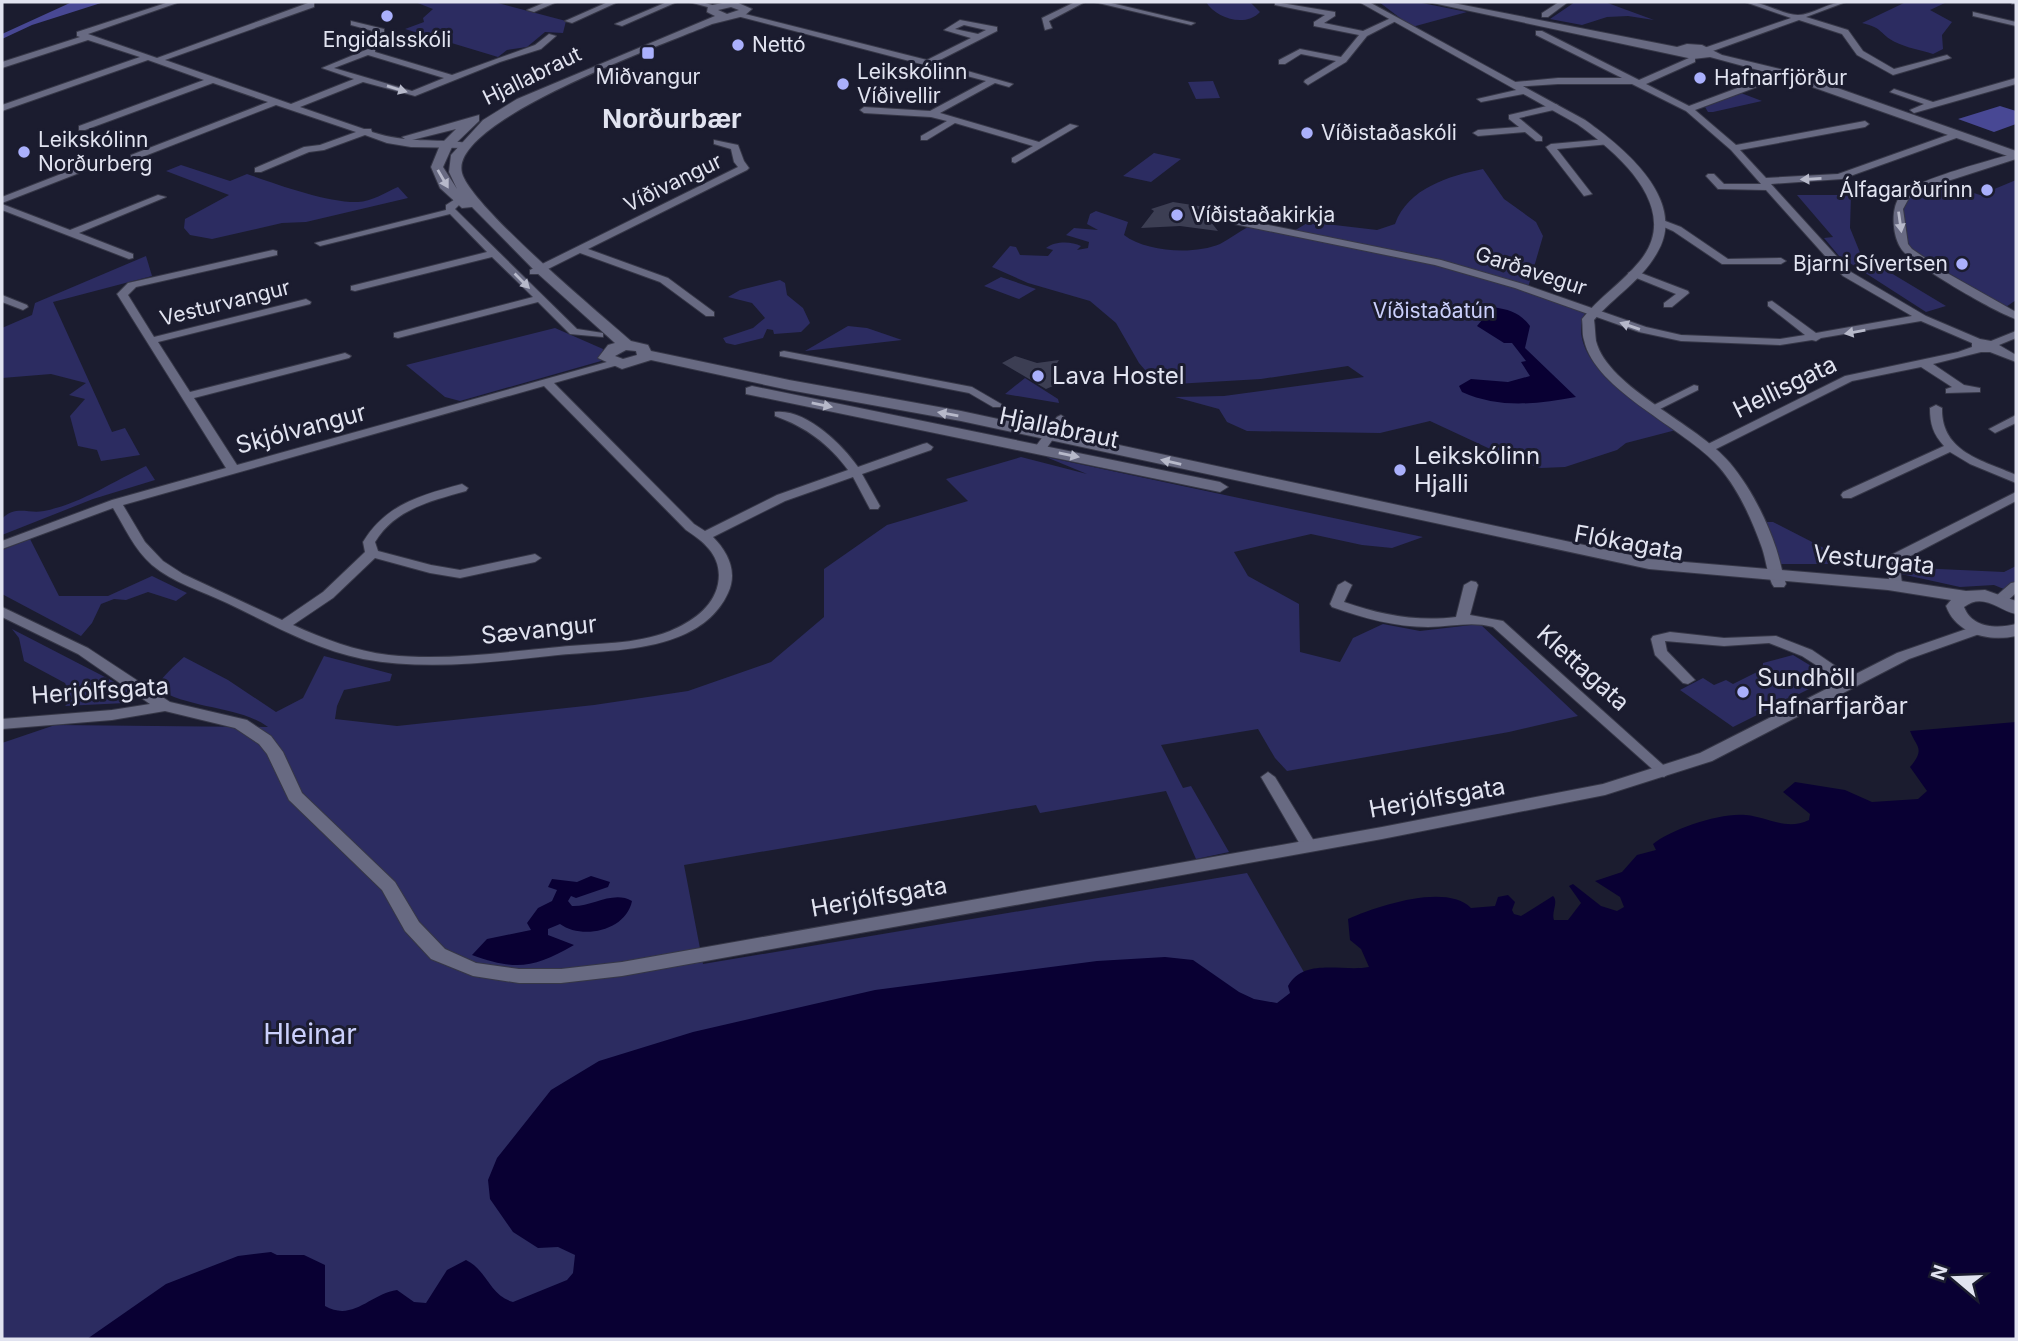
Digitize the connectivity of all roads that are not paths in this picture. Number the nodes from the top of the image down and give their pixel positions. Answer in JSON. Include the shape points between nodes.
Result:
{"nodes":[{"id":1,"x":176,"y":2,"type":"edge"},
{"id":2,"x":553,"y":2,"type":"edge"},
{"id":3,"x":614,"y":2,"type":"edge"},
{"id":4,"x":673,"y":2,"type":"edge"},
{"id":5,"x":693,"y":2,"type":"edge"},
{"id":6,"x":1081,"y":2,"type":"edge"},
{"id":7,"x":1098,"y":2,"type":"edge"},
{"id":8,"x":1279,"y":2,"type":"edge"},
{"id":9,"x":1363,"y":2,"type":"edge"},
{"id":10,"x":1433,"y":2,"type":"edge"},
{"id":11,"x":1447,"y":2,"type":"edge"},
{"id":12,"x":1564,"y":2,"type":"edge"},
{"id":13,"x":1749,"y":2,"type":"edge"},
{"id":14,"x":1842,"y":2,"type":"edge"},
{"id":15,"x":311,"y":5,"type":"dead end"},
{"id":16,"x":742,"y":5,"type":"edge"},
{"id":17,"x":1375,"y":5,"type":"edge"},
{"id":18,"x":531,"y":10,"type":"dead end"},
{"id":19,"x":717,"y":11,"type":"junction"},
{"id":20,"x":1976,"y":14,"type":"dead end"},
{"id":21,"x":1545,"y":15,"type":"dead end"},
{"id":22,"x":1800,"y":18,"type":"junction"},
{"id":23,"x":1394,"y":20,"type":"junction"},
{"id":24,"x":569,"y":21,"type":"dead end"},
{"id":25,"x":354,"y":23,"type":"dead end"},
{"id":26,"x":1191,"y":23,"type":"dead end"},
{"id":27,"x":619,"y":24,"type":"dead end"},
{"id":28,"x":2016,"y":24,"type":"edge"},
{"id":29,"x":1048,"y":28,"type":"dead end"},
{"id":30,"x":1539,"y":33,"type":"dead end"},
{"id":31,"x":1364,"y":34,"type":"junction"},
{"id":32,"x":552,"y":36,"type":"dead end"},
{"id":33,"x":979,"y":37,"type":"dead end"},
{"id":34,"x":85,"y":38,"type":"junction"},
{"id":35,"x":1681,"y":50,"type":"junction"},
{"id":36,"x":368,"y":52,"type":"junction"},
{"id":37,"x":1703,"y":55,"type":"junction"},
{"id":38,"x":1947,"y":58,"type":"dead end"},
{"id":39,"x":150,"y":60,"type":"junction"},
{"id":40,"x":1343,"y":60,"type":"junction"},
{"id":41,"x":1282,"y":62,"type":"dead end"},
{"id":42,"x":928,"y":63,"type":"junction"},
{"id":43,"x":2,"y":65,"type":"edge"},
{"id":44,"x":452,"y":78,"type":"junction"},
{"id":45,"x":363,"y":79,"type":"junction"},
{"id":46,"x":1770,"y":79,"type":"dead end"},
{"id":47,"x":212,"y":80,"type":"junction"},
{"id":48,"x":994,"y":80,"type":"junction"},
{"id":49,"x":2016,"y":81,"type":"edge"},
{"id":50,"x":1308,"y":82,"type":"dead end"},
{"id":51,"x":1635,"y":82,"type":"junction"},
{"id":52,"x":1009,"y":84,"type":"dead end"},
{"id":53,"x":1520,"y":88,"type":"junction"},
{"id":54,"x":1894,"y":92,"type":"dead end"},
{"id":55,"x":1480,"y":99,"type":"dead end"},
{"id":56,"x":278,"y":101,"type":"junction"},
{"id":57,"x":1931,"y":104,"type":"junction"},
{"id":58,"x":294,"y":106,"type":"junction"},
{"id":59,"x":2,"y":107,"type":"edge"},
{"id":60,"x":1555,"y":107,"type":"junction"},
{"id":61,"x":1689,"y":109,"type":"junction"},
{"id":62,"x":864,"y":110,"type":"dead end"},
{"id":63,"x":1914,"y":110,"type":"dead end"},
{"id":64,"x":932,"y":114,"type":"junction"},
{"id":65,"x":953,"y":121,"type":"junction"},
{"id":66,"x":471,"y":122,"type":"junction"},
{"id":67,"x":1865,"y":124,"type":"dead end"},
{"id":68,"x":1073,"y":126,"type":"dead end"},
{"id":69,"x":82,"y":128,"type":"dead end"},
{"id":70,"x":1527,"y":129,"type":"junction"},
{"id":71,"x":363,"y":130,"type":"junction"},
{"id":72,"x":1478,"y":133,"type":"dead end"},
{"id":73,"x":1956,"y":135,"type":"junction"},
{"id":74,"x":924,"y":138,"type":"dead end"},
{"id":75,"x":1539,"y":139,"type":"dead end"},
{"id":76,"x":410,"y":141,"type":"junction"},
{"id":77,"x":717,"y":142,"type":"dead end"},
{"id":78,"x":1607,"y":142,"type":"junction"},
{"id":79,"x":454,"y":145,"type":"junction"},
{"id":80,"x":1040,"y":145,"type":"junction"},
{"id":81,"x":1734,"y":148,"type":"junction"},
{"id":82,"x":134,"y":157,"type":"dead end"},
{"id":83,"x":2015,"y":157,"type":"edge"},
{"id":84,"x":1015,"y":160,"type":"dead end"},
{"id":85,"x":84,"y":168,"type":"dead end"},
{"id":86,"x":258,"y":170,"type":"dead end"},
{"id":87,"x":1711,"y":176,"type":"dead end"},
{"id":88,"x":1768,"y":184,"type":"junction"},
{"id":89,"x":1587,"y":194,"type":"dead end"},
{"id":90,"x":161,"y":197,"type":"dead end"},
{"id":91,"x":460,"y":199,"type":"junction"},
{"id":92,"x":2,"y":200,"type":"edge"},
{"id":93,"x":2,"y":207,"type":"edge"},
{"id":94,"x":452,"y":211,"type":"junction"},
{"id":95,"x":1234,"y":221,"type":"dead end"},
{"id":96,"x":1660,"y":222,"type":"junction"},
{"id":97,"x":70,"y":233,"type":"junction"},
{"id":98,"x":320,"y":243,"type":"dead end"},
{"id":99,"x":581,"y":250,"type":"junction"},
{"id":100,"x":274,"y":253,"type":"dead end"},
{"id":101,"x":494,"y":253,"type":"junction"},
{"id":102,"x":129,"y":256,"type":"dead end"},
{"id":103,"x":1781,"y":261,"type":"dead end"},
{"id":104,"x":538,"y":271,"type":"junction"},
{"id":105,"x":1633,"y":274,"type":"junction"},
{"id":106,"x":355,"y":288,"type":"dead end"},
{"id":107,"x":2,"y":298,"type":"edge"},
{"id":108,"x":539,"y":299,"type":"junction"},
{"id":109,"x":306,"y":302,"type":"dead end"},
{"id":110,"x":1772,"y":304,"type":"dead end"},
{"id":111,"x":1668,"y":305,"type":"dead end"},
{"id":112,"x":23,"y":307,"type":"dead end"},
{"id":113,"x":1594,"y":312,"type":"junction"},
{"id":114,"x":710,"y":314,"type":"dead end"},
{"id":115,"x":2016,"y":316,"type":"edge"},
{"id":116,"x":1922,"y":318,"type":"junction"},
{"id":117,"x":2016,"y":334,"type":"edge"},
{"id":118,"x":398,"y":335,"type":"dead end"},
{"id":119,"x":598,"y":335,"type":"junction"},
{"id":120,"x":1816,"y":338,"type":"junction"},
{"id":121,"x":154,"y":340,"type":"junction"},
{"id":122,"x":1986,"y":346,"type":"junction"},
{"id":123,"x":618,"y":352,"type":"junction"},
{"id":124,"x":784,"y":354,"type":"dead end"},
{"id":125,"x":345,"y":356,"type":"dead end"},
{"id":126,"x":2016,"y":359,"type":"edge"},
{"id":127,"x":1922,"y":362,"type":"junction"},
{"id":128,"x":547,"y":383,"type":"junction"},
{"id":129,"x":1694,"y":388,"type":"dead end"},
{"id":130,"x":1976,"y":390,"type":"dead end"},
{"id":131,"x":188,"y":396,"type":"junction"},
{"id":132,"x":997,"y":405,"type":"dead end"},
{"id":133,"x":1654,"y":408,"type":"junction"},
{"id":134,"x":1936,"y":408,"type":"dead end"},
{"id":135,"x":779,"y":414,"type":"dead end"},
{"id":136,"x":1061,"y":419,"type":"dead end"},
{"id":137,"x":2016,"y":419,"type":"edge"},
{"id":138,"x":1995,"y":429,"type":"dead end"},
{"id":139,"x":1045,"y":442,"type":"junction"},
{"id":140,"x":928,"y":447,"type":"dead end"},
{"id":141,"x":1710,"y":448,"type":"junction"},
{"id":142,"x":1950,"y":448,"type":"junction"},
{"id":143,"x":233,"y":470,"type":"junction"},
{"id":144,"x":857,"y":470,"type":"junction"},
{"id":145,"x":2016,"y":479,"type":"edge"},
{"id":146,"x":462,"y":488,"type":"dead end"},
{"id":147,"x":1847,"y":495,"type":"dead end"},
{"id":148,"x":2016,"y":496,"type":"edge"},
{"id":149,"x":116,"y":503,"type":"junction"},
{"id":150,"x":874,"y":506,"type":"dead end"},
{"id":151,"x":1475,"y":533,"type":"joint"},
{"id":152,"x":706,"y":535,"type":"junction"},
{"id":153,"x":2,"y":545,"type":"edge"},
{"id":154,"x":372,"y":553,"type":"junction"},
{"id":155,"x":536,"y":558,"type":"dead end"},
{"id":156,"x":1777,"y":580,"type":"junction"},
{"id":157,"x":1895,"y":583,"type":"junction"},
{"id":158,"x":1345,"y":585,"type":"dead end"},
{"id":159,"x":1471,"y":585,"type":"dead end"},
{"id":160,"x":2016,"y":586,"type":"edge"},
{"id":161,"x":1961,"y":601,"type":"junction"},
{"id":162,"x":2008,"y":604,"type":"edge"},
{"id":163,"x":2,"y":611,"type":"edge"},
{"id":164,"x":1462,"y":619,"type":"junction"},
{"id":165,"x":282,"y":626,"type":"junction"},
{"id":166,"x":1980,"y":629,"type":"junction"},
{"id":167,"x":2016,"y":630,"type":"edge"},
{"id":168,"x":1688,"y":680,"type":"dead end"},
{"id":169,"x":1852,"y":682,"type":"junction"},
{"id":170,"x":165,"y":706,"type":"junction"},
{"id":171,"x":2,"y":724,"type":"edge"},
{"id":172,"x":1664,"y":772,"type":"junction"},
{"id":173,"x":1268,"y":777,"type":"dead end"},
{"id":174,"x":1309,"y":846,"type":"junction"}],
"edges":[{"from":1,"to":34,"type":"street","via":[[80,34]]},
{"from":2,"to":18,"type":"street"},
{"from":3,"to":24,"type":"street"},
{"from":4,"to":27,"type":"street"},
{"from":5,"to":19,"type":"street"},
{"from":6,"to":29,"type":"street","via":[[1045,20]]},
{"from":7,"to":26,"type":"street"},
{"from":8,"to":31,"type":"street","via":[[1332,14],[1317,24]]},
{"from":9,"to":17,"type":"street"},
{"from":10,"to":35,"type":"main road"},
{"from":11,"to":35,"type":"main road"},
{"from":12,"to":21,"type":"street"},
{"from":13,"to":22,"type":"street"},
{"from":14,"to":22,"type":"street"},
{"from":15,"to":39,"type":"street"},
{"from":16,"to":19,"type":"main road"},
{"from":16,"to":42,"type":"street"},
{"from":17,"to":23,"type":"street"},
{"from":19,"to":66,"type":"main road","name":"Hjallabraut","via":[[503,102]]},
{"from":19,"to":79,"type":"main road","name":"Hjallabraut","via":[[521,102]]},
{"from":20,"to":28,"type":"street"},
{"from":22,"to":37,"type":"street"},
{"from":22,"to":38,"type":"street","via":[[1845,32],[1860,53],[1892,72]]},
{"from":23,"to":31,"type":"street"},
{"from":23,"to":53,"type":"street"},
{"from":25,"to":36,"type":"street","via":[[381,31],[372,35]]},
{"from":30,"to":51,"type":"street"},
{"from":31,"to":40,"type":"street"},
{"from":32,"to":44,"type":"street","via":[[538,47]]},
{"from":33,"to":42,"type":"street"},
{"from":34,"to":39,"type":"street"},
{"from":34,"to":43,"type":"street"},
{"from":35,"to":37,"type":"main road"},
{"from":36,"to":44,"type":"street"},
{"from":36,"to":45,"type":"street","via":[[327,68]]},
{"from":37,"to":51,"type":"street"},
{"from":37,"to":73,"type":"main road","via":[[1786,76]]},
{"from":39,"to":47,"type":"street"},
{"from":39,"to":59,"type":"street"},
{"from":40,"to":41,"type":"street","via":[[1300,51]]},
{"from":40,"to":50,"type":"street"},
{"from":42,"to":48,"type":"street"},
{"from":45,"to":44,"type":"street","one_way":true,"via":[[412,94]]},
{"from":45,"to":58,"type":"street"},
{"from":46,"to":61,"type":"street"},
{"from":47,"to":56,"type":"street"},
{"from":47,"to":69,"type":"street"},
{"from":48,"to":52,"type":"street"},
{"from":48,"to":64,"type":"street"},
{"from":49,"to":57,"type":"street"},
{"from":51,"to":53,"type":"street","via":[[1558,81]]},
{"from":51,"to":61,"type":"street"},
{"from":53,"to":55,"type":"street"},
{"from":53,"to":60,"type":"street"},
{"from":54,"to":57,"type":"street"},
{"from":56,"to":58,"type":"street"},
{"from":56,"to":82,"type":"street"},
{"from":57,"to":63,"type":"street"},
{"from":58,"to":71,"type":"street"},
{"from":60,"to":70,"type":"street","via":[[1512,117]]},
{"from":60,"to":78,"type":"street"},
{"from":61,"to":81,"type":"street"},
{"from":62,"to":64,"type":"street"},
{"from":64,"to":65,"type":"street"},
{"from":65,"to":74,"type":"street"},
{"from":65,"to":80,"type":"street"},
{"from":66,"to":76,"type":"main road"},
{"from":66,"to":79,"type":"main road","name":"Hjallabraut"},
{"from":67,"to":81,"type":"street"},
{"from":68,"to":80,"type":"street"},
{"from":70,"to":72,"type":"street"},
{"from":70,"to":75,"type":"street"},
{"from":71,"to":76,"type":"street"},
{"from":71,"to":86,"type":"street"},
{"from":73,"to":83,"type":"main road"},
{"from":73,"to":88,"type":"street","one_way":true,"via":[[1839,177]]},
{"from":76,"to":79,"type":"main road"},
{"from":76,"to":79,"type":"street"},
{"from":77,"to":99,"type":"street","name":"Víðivangur","via":[[735,147],[744,168]]},
{"from":78,"to":89,"type":"street","via":[[1552,147]]},
{"from":78,"to":96,"type":"street","via":[[1649,190]]},
{"from":79,"to":91,"type":"main road","one_way":true,"via":[[437,167]]},
{"from":79,"to":104,"type":"main road","via":[[455,172],[465,192]]},
{"from":80,"to":84,"type":"street"},
{"from":81,"to":88,"type":"street"},
{"from":83,"to":115,"type":"street","one_way":true,"via":[[1920,187],[1905,196],[1898,209],[1908,251]]},
{"from":85,"to":92,"type":"street"},
{"from":87,"to":88,"type":"street","via":[[1723,190]]},
{"from":88,"to":116,"type":"street","via":[[1847,274]]},
{"from":90,"to":97,"type":"street"},
{"from":91,"to":94,"type":"street","via":[[449,207]]},
{"from":91,"to":104,"type":"main road"},
{"from":93,"to":97,"type":"street"},
{"from":94,"to":98,"type":"street"},
{"from":94,"to":101,"type":"street"},
{"from":95,"to":113,"type":"street","name":"Garðavegur","via":[[1429,260]]},
{"from":96,"to":103,"type":"street","via":[[1726,262]]},
{"from":96,"to":105,"type":"street","via":[[1656,244]]},
{"from":97,"to":102,"type":"street"},
{"from":99,"to":104,"type":"street","name":"Víðivangur"},
{"from":99,"to":114,"type":"street","via":[[664,280]]},
{"from":100,"to":121,"type":"street","name":"Vesturvangur","via":[[125,289],[122,294]]},
{"from":101,"to":106,"type":"street"},
{"from":101,"to":108,"type":"street","one_way":true},
{"from":104,"to":119,"type":"main road"},
{"from":104,"to":123,"type":"main road"},
{"from":105,"to":111,"type":"street","via":[[1684,293]]},
{"from":105,"to":113,"type":"street"},
{"from":107,"to":112,"type":"street"},
{"from":108,"to":118,"type":"street"},
{"from":108,"to":119,"type":"street","via":[[574,332]]},
{"from":109,"to":121,"type":"street","name":"Vesturvangur"},
{"from":110,"to":120,"type":"street"},
{"from":120,"to":113,"type":"street","name":"Garðavegur","one_way":true,"via":[[1742,342],[1681,338]]},
{"from":113,"to":133,"type":"street","via":[[1587,330],[1592,351],[1614,378]]},
{"from":116,"to":120,"type":"street","name":"Garðavegur","one_way":true},
{"from":116,"to":122,"type":"street"},
{"from":117,"to":122,"type":"street","name":"Hellisgata"},
{"from":119,"to":123,"type":"main road"},
{"from":121,"to":131,"type":"street","name":"Vesturvangur"},
{"from":122,"to":126,"type":"street"},
{"from":122,"to":127,"type":"street","name":"Hellisgata"},
{"from":123,"to":128,"type":"street","name":"Skjólvangur"},
{"from":123,"to":139,"type":"main road","name":"Hjallabraut","via":[[778,396]]},
{"from":124,"to":132,"type":"street","via":[[972,390]]},
{"from":125,"to":131,"type":"street"},
{"from":127,"to":130,"type":"street","via":[[1955,389]]},
{"from":127,"to":141,"type":"street","name":"Hellisgata","via":[[1849,378]]},
{"from":128,"to":143,"type":"street","name":"Skjólvangur"},
{"from":128,"to":152,"type":"street","name":"Sævangur","via":[[690,527]]},
{"from":129,"to":133,"type":"street"},
{"from":131,"to":143,"type":"street","name":"Vesturvangur"},
{"from":133,"to":141,"type":"street"},
{"from":134,"to":142,"type":"street","via":[[1937,435]]},
{"from":135,"to":144,"type":"street","via":[[813,427]]},
{"from":136,"to":139,"type":"street"},
{"from":137,"to":138,"type":"street"},
{"from":139,"to":151,"type":"main road","name":"Hjallabraut"},
{"from":140,"to":144,"type":"street"},
{"from":141,"to":156,"type":"street","via":[[1742,488],[1770,550]]},
{"from":142,"to":145,"type":"street"},
{"from":142,"to":147,"type":"street"},
{"from":143,"to":149,"type":"street","name":"Skjólvangur"},
{"from":144,"to":150,"type":"street"},
{"from":144,"to":152,"type":"street","via":[[781,498]]},
{"from":146,"to":154,"type":"street","via":[[386,517],[369,542]]},
{"from":148,"to":157,"type":"street","via":[[1892,560]]},
{"from":149,"to":153,"type":"street","name":"Skjólvangur"},
{"from":149,"to":165,"type":"street","name":"Sævangur","via":[[136,541],[161,567]]},
{"from":151,"to":156,"type":"main road","name":"Flókagata","via":[[1642,573]]},
{"from":152,"to":165,"type":"street","name":"Sævangur","via":[[726,567],[724,593],[706,617],[687,629],[652,640],[432,662],[357,653]]},
{"from":154,"to":155,"type":"street","via":[[460,574]]},
{"from":154,"to":165,"type":"street","via":[[328,595]]},
{"from":156,"to":157,"type":"main road","name":"Vesturgata"},
{"from":156,"to":161,"type":"main road","name":"Vesturgata"},
{"from":157,"to":161,"type":"main road","name":"Vesturgata"},
{"from":158,"to":164,"type":"street","name":"Klettagata","via":[[1338,604],[1366,615],[1428,623]]},
{"from":159,"to":164,"type":"street"},
{"from":160,"to":162,"type":"street"},
{"from":161,"to":162,"type":"main road"},
{"from":161,"to":166,"type":"main road","via":[[1961,619]]},
{"from":163,"to":170,"type":"street","via":[[83,651]]},
{"from":164,"to":172,"type":"street","name":"Klettagata","via":[[1498,624],[1512,634]]},
{"from":166,"to":167,"type":"main road"},
{"from":166,"to":169,"type":"street","name":"Herjólfsgata","via":[[1903,656]]},
{"from":168,"to":169,"type":"street","via":[[1660,652],[1658,639],[1771,639],[1807,653]]},
{"from":169,"to":172,"type":"street","name":"Herjólfsgata","via":[[1725,748]]},
{"from":170,"to":171,"type":"street","name":"Herjólfsgata"},
{"from":170,"to":174,"type":"street","name":"Herjólfsgata","via":[[240,724],[265,740],[295,796],[389,886],[422,939],[454,962],[495,973],[552,977],[622,969]]},
{"from":172,"to":174,"type":"street","name":"Herjólfsgata","via":[[1567,798]]},
{"from":173,"to":174,"type":"street"}]}
